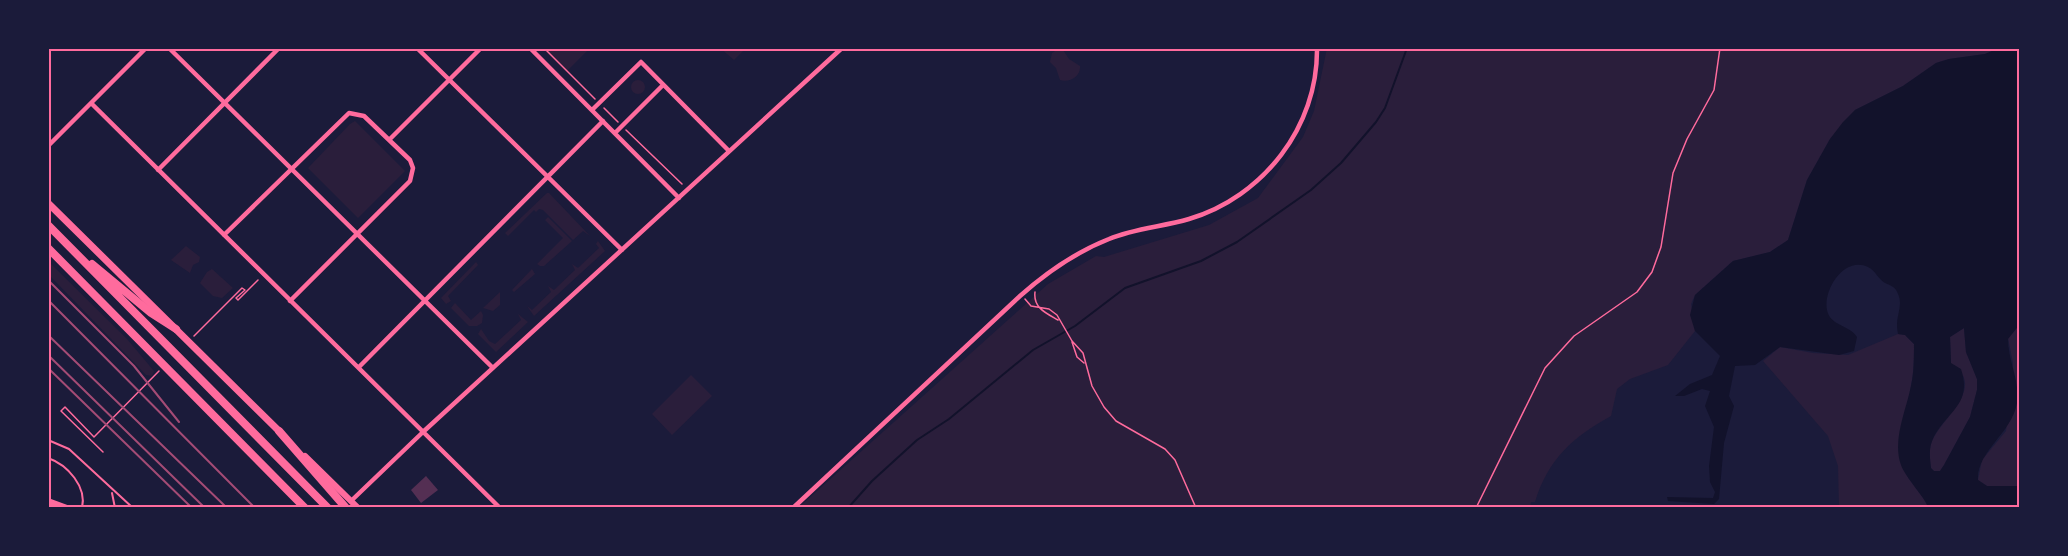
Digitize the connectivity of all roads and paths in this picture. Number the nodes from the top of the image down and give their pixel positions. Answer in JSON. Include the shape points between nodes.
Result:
{"nodes":[{"id":1,"x":146,"y":48,"type":"edge"},
{"id":2,"x":169,"y":48,"type":"edge"},
{"id":3,"x":279,"y":48,"type":"edge"},
{"id":4,"x":417,"y":48,"type":"edge"},
{"id":5,"x":481,"y":48,"type":"edge"},
{"id":6,"x":530,"y":48,"type":"edge"},
{"id":7,"x":544,"y":48,"type":"edge"},
{"id":8,"x":842,"y":48,"type":"edge"},
{"id":9,"x":1317,"y":48,"type":"edge"},
{"id":10,"x":1720,"y":48,"type":"edge"},
{"id":11,"x":450,"y":80,"type":"junction"},
{"id":12,"x":663,"y":85,"type":"junction"},
{"id":13,"x":594,"y":98,"type":"dead end"},
{"id":14,"x":91,"y":103,"type":"junction"},
{"id":15,"x":224,"y":103,"type":"junction"},
{"id":16,"x":602,"y":106,"type":"dead end"},
{"id":17,"x":592,"y":110,"type":"junction"},
{"id":18,"x":603,"y":121,"type":"junction"},
{"id":19,"x":619,"y":123,"type":"dead end"},
{"id":20,"x":627,"y":131,"type":"dead end"},
{"id":21,"x":615,"y":133,"type":"junction"},
{"id":22,"x":389,"y":140,"type":"junction"},
{"id":23,"x":48,"y":146,"type":"edge"},
{"id":24,"x":729,"y":151,"type":"junction"},
{"id":25,"x":290,"y":169,"type":"junction"},
{"id":26,"x":158,"y":170,"type":"junction"},
{"id":27,"x":547,"y":177,"type":"junction"},
{"id":28,"x":685,"y":185,"type":"dead end"},
{"id":29,"x":679,"y":198,"type":"junction"},
{"id":30,"x":48,"y":202,"type":"edge"},
{"id":31,"x":48,"y":225,"type":"edge"},
{"id":32,"x":224,"y":235,"type":"junction"},
{"id":33,"x":357,"y":235,"type":"junction"},
{"id":34,"x":60,"y":237,"type":"junction"},
{"id":35,"x":48,"y":248,"type":"edge"},
{"id":36,"x":622,"y":250,"type":"junction"},
{"id":37,"x":258,"y":280,"type":"dead end"},
{"id":38,"x":255,"y":284,"type":"dead end"},
{"id":39,"x":1035,"y":290,"type":"dead end"},
{"id":40,"x":424,"y":300,"type":"junction"},
{"id":41,"x":1024,"y":300,"type":"dead end"},
{"id":42,"x":290,"y":301,"type":"junction"},
{"id":43,"x":1039,"y":308,"type":"junction"},
{"id":44,"x":1059,"y":321,"type":"junction"},
{"id":45,"x":176,"y":329,"type":"junction"},
{"id":46,"x":1072,"y":341,"type":"junction"},
{"id":47,"x":1084,"y":363,"type":"junction"},
{"id":48,"x":359,"y":367,"type":"junction"},
{"id":49,"x":493,"y":368,"type":"junction"},
{"id":50,"x":279,"y":431,"type":"joint"},
{"id":51,"x":423,"y":432,"type":"junction"},
{"id":52,"x":94,"y":437,"type":"dead end"},
{"id":53,"x":48,"y":440,"type":"edge"},
{"id":54,"x":103,"y":452,"type":"dead end"},
{"id":55,"x":48,"y":458,"type":"edge"},
{"id":56,"x":111,"y":491,"type":"junction"},
{"id":57,"x":48,"y":501,"type":"edge"},
{"id":58,"x":348,"y":505,"type":"edge"},
{"id":59,"x":67,"y":508,"type":"edge"},
{"id":60,"x":82,"y":508,"type":"edge"},
{"id":61,"x":115,"y":508,"type":"edge"},
{"id":62,"x":133,"y":508,"type":"edge"},
{"id":63,"x":304,"y":508,"type":"edge"},
{"id":64,"x":328,"y":508,"type":"edge"},
{"id":65,"x":358,"y":508,"type":"edge"},
{"id":66,"x":500,"y":508,"type":"edge"},
{"id":67,"x":793,"y":508,"type":"edge"},
{"id":68,"x":1196,"y":508,"type":"edge"},
{"id":69,"x":1476,"y":508,"type":"edge"}],
"edges":[{"from":1,"to":14,"type":"street"},
{"from":2,"to":15,"type":"street"},
{"from":3,"to":15,"type":"street"},
{"from":4,"to":11,"type":"street"},
{"from":5,"to":11,"type":"street"},
{"from":6,"to":17,"type":"street"},
{"from":7,"to":13,"type":"path"},
{"from":8,"to":24,"type":"street"},
{"from":9,"to":67,"type":"street","via":[[1315,80],[1304,115],[1284,151],[1258,181],[1207,212],[1111,238],[1074,256],[1036,282]]},
{"from":10,"to":69,"type":"path","via":[[1714,90],[1673,173],[1661,247],[1647,281],[1628,301],[1574,336],[1545,368]]},
{"from":11,"to":22,"type":"street"},
{"from":11,"to":27,"type":"street"},
{"from":12,"to":17,"type":"street","via":[[641,62]]},
{"from":12,"to":21,"type":"street"},
{"from":12,"to":24,"type":"street"},
{"from":14,"to":23,"type":"street"},
{"from":14,"to":26,"type":"street"},
{"from":15,"to":25,"type":"street"},
{"from":15,"to":26,"type":"street"},
{"from":16,"to":19,"type":"path"},
{"from":17,"to":18,"type":"street"},
{"from":18,"to":21,"type":"street"},
{"from":18,"to":27,"type":"street"},
{"from":20,"to":28,"type":"path"},
{"from":21,"to":29,"type":"street"},
{"from":22,"to":25,"type":"street","via":[[364,116],[349,113]]},
{"from":22,"to":33,"type":"street","via":[[412,164],[412,178]]},
{"from":24,"to":29,"type":"street"},
{"from":25,"to":32,"type":"street"},
{"from":25,"to":33,"type":"street"},
{"from":26,"to":32,"type":"street"},
{"from":27,"to":36,"type":"street"},
{"from":27,"to":40,"type":"street"},
{"from":29,"to":36,"type":"street"},
{"from":30,"to":45,"type":"main road"},
{"from":31,"to":34,"type":"highway"},
{"from":32,"to":42,"type":"street"},
{"from":33,"to":40,"type":"street"},
{"from":33,"to":42,"type":"street"},
{"from":34,"to":45,"type":"highway"},
{"from":34,"to":64,"type":"highway"},
{"from":35,"to":63,"type":"highway"},
{"from":36,"to":49,"type":"street"},
{"from":37,"to":38,"type":"path"},
{"from":39,"to":43,"type":"path","via":[[1034,301]]},
{"from":40,"to":48,"type":"street"},
{"from":40,"to":49,"type":"street"},
{"from":41,"to":43,"type":"path"},
{"from":42,"to":48,"type":"street"},
{"from":43,"to":44,"type":"path"},
{"from":43,"to":44,"type":"path","via":[[1053,311]]},
{"from":44,"to":46,"type":"path"},
{"from":45,"to":50,"type":"main road"},
{"from":46,"to":47,"type":"path","via":[[1077,357]]},
{"from":46,"to":47,"type":"path","via":[[1083,353]]},
{"from":47,"to":68,"type":"path","via":[[1097,397],[1116,421],[1152,440],[1175,460]]},
{"from":48,"to":51,"type":"street"},
{"from":49,"to":51,"type":"street"},
{"from":50,"to":58,"type":"highway"},
{"from":51,"to":58,"type":"street"},
{"from":51,"to":66,"type":"street"},
{"from":52,"to":54,"type":"path","via":[[65,408],[62,411]]},
{"from":53,"to":56,"type":"lane","via":[[69,449]]},
{"from":55,"to":60,"type":"lane","via":[[63,466],[82,489]]},
{"from":56,"to":61,"type":"lane"},
{"from":56,"to":62,"type":"lane"},
{"from":57,"to":59,"type":"main road"},
{"from":58,"to":65,"type":"main road"}]}
